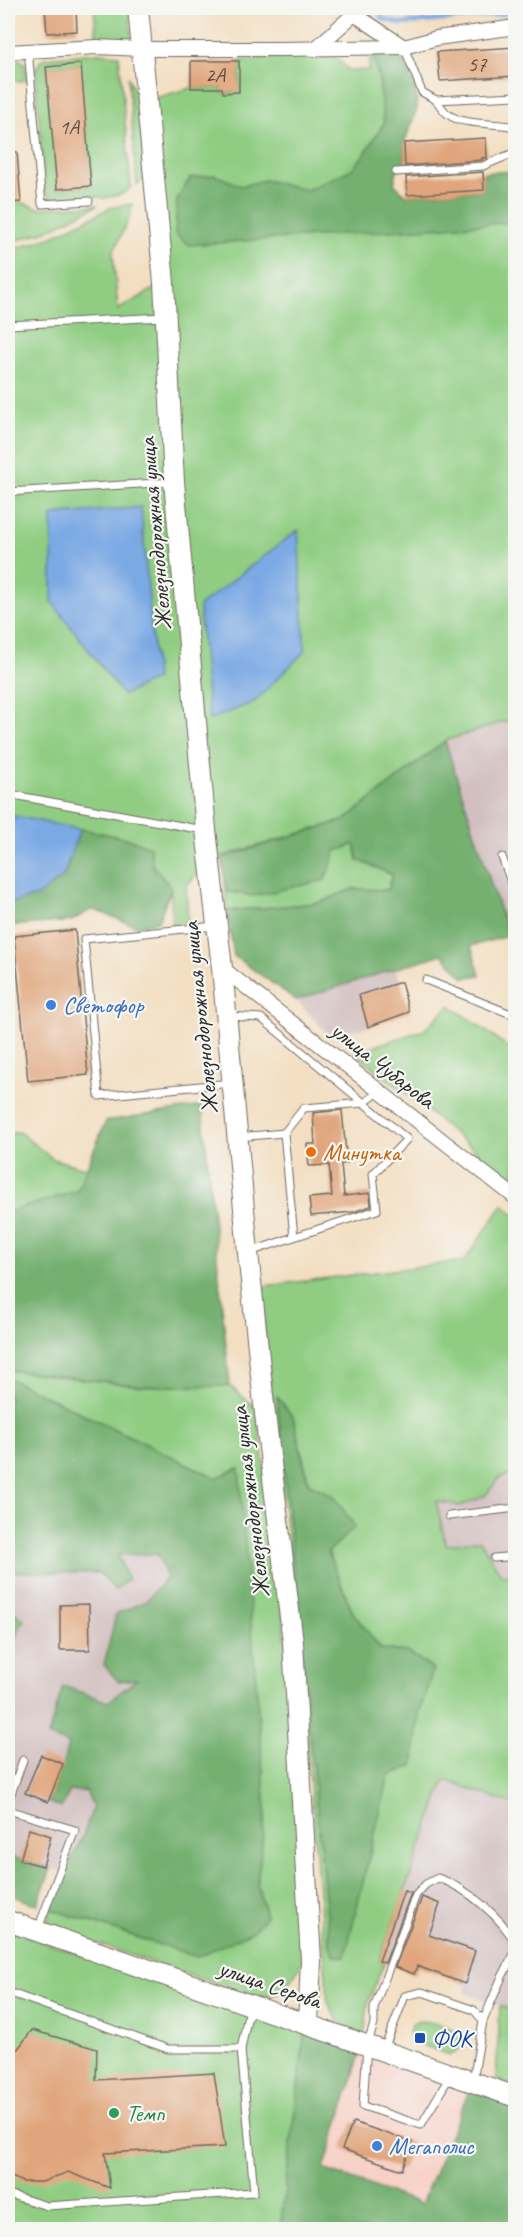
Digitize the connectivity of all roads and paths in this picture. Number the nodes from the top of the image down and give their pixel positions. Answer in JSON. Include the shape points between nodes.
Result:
{"nodes":[{"id":1,"x":138,"y":8,"type":"edge"},
{"id":2,"x":354,"y":11,"type":"edge"},
{"id":3,"x":516,"y":27,"type":"edge"},
{"id":4,"x":404,"y":46,"type":"junction"},
{"id":5,"x":142,"y":49,"type":"junction"},
{"id":6,"x":315,"y":49,"type":"junction"},
{"id":7,"x":28,"y":50,"type":"junction"},
{"id":8,"x":8,"y":52,"type":"edge"},
{"id":9,"x":516,"y":96,"type":"edge"},
{"id":10,"x":436,"y":100,"type":"junction"},
{"id":11,"x":516,"y":127,"type":"edge"},
{"id":12,"x":516,"y":152,"type":"edge"},
{"id":13,"x":396,"y":172,"type":"dead end"},
{"id":14,"x":89,"y":201,"type":"dead end"},
{"id":15,"x":166,"y":317,"type":"junction"},
{"id":16,"x":8,"y":325,"type":"edge"},
{"id":17,"x":174,"y":482,"type":"junction"},
{"id":18,"x":8,"y":492,"type":"edge"},
{"id":19,"x":8,"y":794,"type":"edge"},
{"id":20,"x":206,"y":830,"type":"junction"},
{"id":21,"x":502,"y":857,"type":"dead end"},
{"id":22,"x":516,"y":896,"type":"edge"},
{"id":23,"x":217,"y":926,"type":"junction"},
{"id":24,"x":222,"y":968,"type":"junction"},
{"id":25,"x":426,"y":980,"type":"dead end"},
{"id":26,"x":227,"y":1015,"type":"junction"},
{"id":27,"x":516,"y":1016,"type":"edge"},
{"id":28,"x":233,"y":1082,"type":"junction"},
{"id":29,"x":380,"y":1091,"type":"junction"},
{"id":30,"x":364,"y":1103,"type":"junction"},
{"id":31,"x":284,"y":1134,"type":"junction"},
{"id":32,"x":238,"y":1137,"type":"junction"},
{"id":33,"x":516,"y":1198,"type":"edge"},
{"id":34,"x":294,"y":1237,"type":"junction"},
{"id":35,"x":248,"y":1253,"type":"junction"},
{"id":36,"x":516,"y":1508,"type":"edge"},
{"id":37,"x":449,"y":1516,"type":"dead end"},
{"id":38,"x":516,"y":1556,"type":"edge"},
{"id":39,"x":494,"y":1558,"type":"dead end"},
{"id":40,"x":23,"y":1760,"type":"dead end"},
{"id":41,"x":8,"y":1802,"type":"edge"},
{"id":42,"x":8,"y":1810,"type":"edge"},
{"id":43,"x":8,"y":1921,"type":"edge"},
{"id":44,"x":37,"y":1931,"type":"junction"},
{"id":45,"x":516,"y":1946,"type":"edge"},
{"id":46,"x":516,"y":1950,"type":"edge"},
{"id":47,"x":8,"y":1992,"type":"edge"},
{"id":48,"x":253,"y":2005,"type":"junction"},
{"id":49,"x":483,"y":2021,"type":"junction"},
{"id":50,"x":308,"y":2024,"type":"junction"},
{"id":51,"x":241,"y":2049,"type":"junction"},
{"id":52,"x":375,"y":2049,"type":"junction"},
{"id":53,"x":450,"y":2075,"type":"junction"},
{"id":54,"x":472,"y":2082,"type":"junction"},
{"id":55,"x":516,"y":2097,"type":"edge"},
{"id":56,"x":8,"y":2194,"type":"edge"}],
"edges":[{"from":1,"to":5,"type":"street","name":"Железнодорожная улица"},
{"from":2,"to":4,"type":"street"},
{"from":2,"to":6,"type":"street"},
{"from":3,"to":4,"type":"street"},
{"from":4,"to":6,"type":"street"},
{"from":4,"to":10,"type":"lane","via":[[422,92]]},
{"from":5,"to":6,"type":"street"},
{"from":5,"to":7,"type":"street","via":[[97,46]]},
{"from":5,"to":15,"type":"street","name":"Железнодорожная улица"},
{"from":7,"to":8,"type":"street"},
{"from":7,"to":14,"type":"lane","via":[[42,204]]},
{"from":9,"to":10,"type":"lane"},
{"from":10,"to":11,"type":"lane","via":[[448,115],[462,121]]},
{"from":12,"to":13,"type":"lane","via":[[483,166]]},
{"from":15,"to":16,"type":"lane"},
{"from":15,"to":17,"type":"street","name":"Железнодорожная улица"},
{"from":17,"to":18,"type":"lane"},
{"from":17,"to":20,"type":"street","name":"Железнодорожная улица"},
{"from":19,"to":20,"type":"lane"},
{"from":20,"to":23,"type":"street","name":"Железнодорожная улица"},
{"from":21,"to":22,"type":"lane"},
{"from":23,"to":24,"type":"street","name":"Железнодорожная улица"},
{"from":23,"to":28,"type":"lane","via":[[84,939],[99,1096]]},
{"from":24,"to":26,"type":"street","name":"Железнодорожная улица"},
{"from":24,"to":29,"type":"street","name":"улица Чубарова"},
{"from":25,"to":27,"type":"lane"},
{"from":26,"to":28,"type":"street","name":"Железнодорожная улица"},
{"from":26,"to":30,"type":"lane","via":[[261,1018]]},
{"from":28,"to":32,"type":"street","name":"Железнодорожная улица"},
{"from":29,"to":30,"type":"lane"},
{"from":29,"to":33,"type":"street","name":"улица Чубарова"},
{"from":30,"to":31,"type":"lane","via":[[304,1108]]},
{"from":30,"to":34,"type":"lane","via":[[407,1139],[373,1174],[376,1210]]},
{"from":31,"to":32,"type":"lane"},
{"from":31,"to":34,"type":"lane"},
{"from":32,"to":35,"type":"street","name":"Железнодорожная улица"},
{"from":34,"to":35,"type":"lane"},
{"from":35,"to":50,"type":"street","name":"Железнодорожная улица","via":[[293,1642],[311,1961]]},
{"from":36,"to":37,"type":"lane"},
{"from":38,"to":39,"type":"lane"},
{"from":40,"to":41,"type":"lane"},
{"from":42,"to":44,"type":"lane","via":[[75,1830]]},
{"from":43,"to":44,"type":"street","name":"улица Серова"},
{"from":44,"to":48,"type":"street","name":"улица Серова"},
{"from":45,"to":52,"type":"lane","via":[[510,1932],[455,1884],[438,1878],[426,1884],[416,1895],[374,2008]]},
{"from":46,"to":49,"type":"lane"},
{"from":47,"to":51,"type":"lane","via":[[168,2049]]},
{"from":48,"to":50,"type":"street","name":"улица Серова"},
{"from":48,"to":51,"type":"lane"},
{"from":49,"to":52,"type":"lane","via":[[474,2010],[422,1992],[405,1996]]},
{"from":49,"to":54,"type":"lane"},
{"from":50,"to":52,"type":"street","name":"улица Серова"},
{"from":51,"to":56,"type":"lane","via":[[254,2192],[47,2206]]},
{"from":52,"to":53,"type":"street","name":"улица Серова"},
{"from":52,"to":53,"type":"lane","via":[[363,2106],[421,2125]]},
{"from":53,"to":54,"type":"street","name":"улица Серова"},
{"from":54,"to":55,"type":"street","name":"улица Серова"}]}
